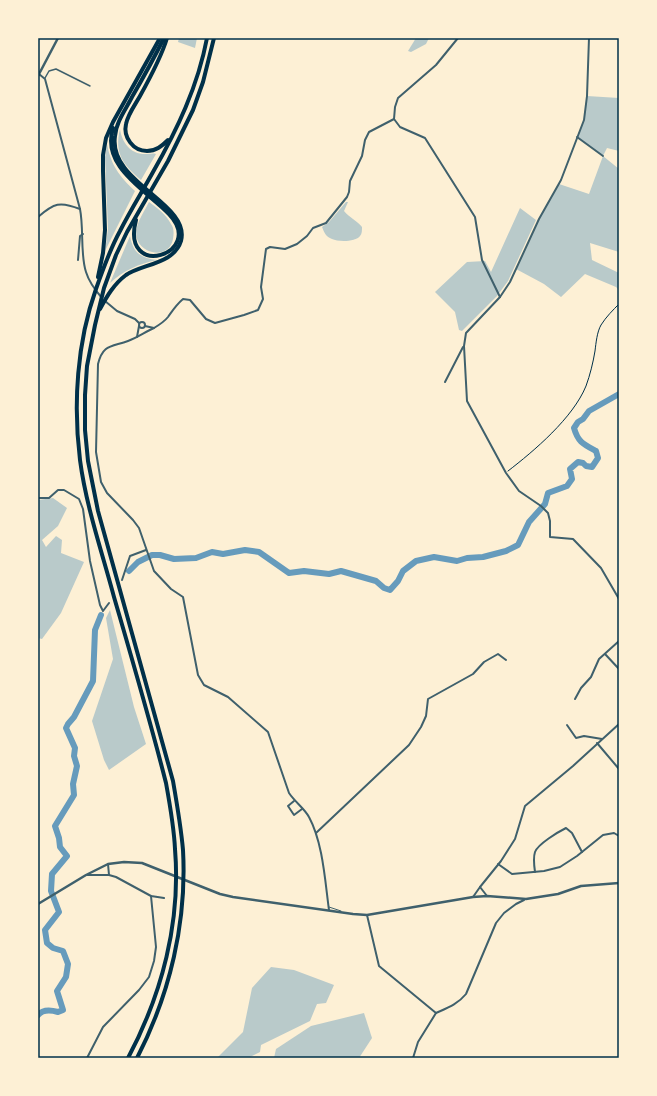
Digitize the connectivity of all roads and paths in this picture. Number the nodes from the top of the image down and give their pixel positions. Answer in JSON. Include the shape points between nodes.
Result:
{"nodes":[{"id":1,"x":58,"y":38,"type":"edge"},
{"id":2,"x":160,"y":38,"type":"edge"},
{"id":3,"x":165,"y":38,"type":"edge"},
{"id":4,"x":207,"y":38,"type":"edge"},
{"id":5,"x":214,"y":38,"type":"edge"},
{"id":6,"x":458,"y":38,"type":"edge"},
{"id":7,"x":588,"y":38,"type":"edge"},
{"id":8,"x":39,"y":75,"type":"edge"},
{"id":9,"x":44,"y":78,"type":"junction"},
{"id":10,"x":90,"y":86,"type":"dead end"},
{"id":11,"x":123,"y":103,"type":"junction"},
{"id":12,"x":394,"y":119,"type":"junction"},
{"id":13,"x":172,"y":137,"type":"junction"},
{"id":14,"x":577,"y":137,"type":"junction"},
{"id":15,"x":603,"y":156,"type":"dead end"},
{"id":16,"x":133,"y":180,"type":"junction"},
{"id":17,"x":158,"y":203,"type":"junction"},
{"id":18,"x":80,"y":209,"type":"junction"},
{"id":19,"x":138,"y":212,"type":"junction"},
{"id":20,"x":38,"y":217,"type":"edge"},
{"id":21,"x":83,"y":234,"type":"junction"},
{"id":22,"x":78,"y":260,"type":"dead end"},
{"id":23,"x":96,"y":287,"type":"junction"},
{"id":24,"x":500,"y":297,"type":"junction"},
{"id":25,"x":619,"y":304,"type":"edge"},
{"id":26,"x":97,"y":314,"type":"junction"},
{"id":27,"x":139,"y":324,"type":"junction"},
{"id":28,"x":145,"y":326,"type":"junction"},
{"id":29,"x":154,"y":328,"type":"junction"},
{"id":30,"x":137,"y":337,"type":"junction"},
{"id":31,"x":464,"y":346,"type":"junction"},
{"id":32,"x":445,"y":382,"type":"dead end"},
{"id":33,"x":506,"y":472,"type":"junction"},
{"id":34,"x":38,"y":498,"type":"edge"},
{"id":35,"x":146,"y":550,"type":"junction"},
{"id":36,"x":122,"y":580,"type":"dead end"},
{"id":37,"x":619,"y":599,"type":"edge"},
{"id":38,"x":110,"y":603,"type":"dead end"},
{"id":39,"x":619,"y":641,"type":"edge"},
{"id":40,"x":605,"y":654,"type":"junction"},
{"id":41,"x":506,"y":660,"type":"dead end"},
{"id":42,"x":619,"y":669,"type":"edge"},
{"id":43,"x":575,"y":699,"type":"dead end"},
{"id":44,"x":619,"y":724,"type":"edge"},
{"id":45,"x":567,"y":726,"type":"dead end"},
{"id":46,"x":603,"y":739,"type":"junction"},
{"id":47,"x":598,"y":743,"type":"junction"},
{"id":48,"x":619,"y":769,"type":"edge"},
{"id":49,"x":294,"y":801,"type":"junction"},
{"id":50,"x":302,"y":809,"type":"junction"},
{"id":51,"x":316,"y":832,"type":"junction"},
{"id":52,"x":619,"y":836,"type":"edge"},
{"id":53,"x":582,"y":852,"type":"junction"},
{"id":54,"x":108,"y":864,"type":"junction"},
{"id":55,"x":498,"y":864,"type":"junction"},
{"id":56,"x":535,"y":872,"type":"junction"},
{"id":57,"x":86,"y":875,"type":"junction"},
{"id":58,"x":109,"y":875,"type":"junction"},
{"id":59,"x":619,"y":883,"type":"edge"},
{"id":60,"x":480,"y":887,"type":"junction"},
{"id":61,"x":151,"y":896,"type":"junction"},
{"id":62,"x":487,"y":896,"type":"junction"},
{"id":63,"x":473,"y":897,"type":"junction"},
{"id":64,"x":164,"y":898,"type":"dead end"},
{"id":65,"x":526,"y":899,"type":"junction"},
{"id":66,"x":38,"y":904,"type":"edge"},
{"id":67,"x":329,"y":908,"type":"junction"},
{"id":68,"x":367,"y":915,"type":"junction"},
{"id":69,"x":436,"y":1013,"type":"junction"},
{"id":70,"x":87,"y":1058,"type":"edge"},
{"id":71,"x":128,"y":1058,"type":"edge"},
{"id":72,"x":137,"y":1058,"type":"edge"},
{"id":73,"x":414,"y":1058,"type":"edge"}],
"edges":[{"from":1,"to":8,"type":"street"},
{"from":2,"to":11,"type":"highway"},
{"from":3,"to":13,"type":"highway","via":[[159,59],[128,116],[125,128],[129,141],[144,151],[158,148]]},
{"from":3,"to":16,"type":"highway","via":[[116,130],[116,153]]},
{"from":4,"to":13,"type":"highway","via":[[191,93]]},
{"from":5,"to":19,"type":"highway","via":[[193,110],[174,151]]},
{"from":6,"to":12,"type":"street","via":[[436,66],[398,98]]},
{"from":7,"to":14,"type":"street","via":[[587,96],[584,120]]},
{"from":8,"to":9,"type":"street"},
{"from":9,"to":10,"type":"street","via":[[49,71],[56,69]]},
{"from":9,"to":18,"type":"street"},
{"from":11,"to":16,"type":"highway","via":[[111,134],[112,151],[118,165]]},
{"from":11,"to":23,"type":"highway","via":[[106,138],[103,156],[105,230]]},
{"from":12,"to":24,"type":"street","via":[[400,127],[425,138],[475,217],[482,260]]},
{"from":12,"to":29,"type":"street","via":[[369,132],[362,156],[350,181],[347,197],[326,223],[314,228],[297,244],[285,250],[270,247],[266,250],[261,287],[263,299],[258,310],[215,323],[206,319],[190,300],[183,299],[162,323]]},
{"from":13,"to":23,"type":"highway","via":[[120,230]]},
{"from":14,"to":15,"type":"street"},
{"from":14,"to":24,"type":"street","via":[[561,180]]},
{"from":16,"to":17,"type":"highway"},
{"from":17,"to":19,"type":"highway","via":[[171,216],[178,229],[177,241],[164,255],[149,256],[138,248],[133,236]]},
{"from":17,"to":26,"type":"highway","via":[[171,212],[179,223],[182,235],[179,246],[170,256],[136,269],[120,280],[105,298]]},
{"from":18,"to":20,"type":"street","via":[[61,204],[50,207]]},
{"from":18,"to":21,"type":"street"},
{"from":19,"to":26,"type":"highway","via":[[116,255]]},
{"from":21,"to":22,"type":"street","via":[[80,236]]},
{"from":21,"to":27,"type":"street","via":[[85,270],[91,284],[103,300]]},
{"from":23,"to":71,"type":"highway","via":[[88,316],[77,394],[81,461],[91,513],[166,783],[176,850],[175,899],[169,947],[152,1008]]},
{"from":24,"to":31,"type":"street","via":[[466,333]]},
{"from":25,"to":33,"type":"path","via":[[601,325],[591,369],[577,403],[558,427]]},
{"from":26,"to":72,"type":"highway","via":[[84,395],[88,461],[98,511],[171,774],[180,816],[183,850],[181,916],[176,949],[159,1010]]},
{"from":27,"to":28,"type":"street","via":[[142,328]]},
{"from":27,"to":28,"type":"street","via":[[143,322]]},
{"from":27,"to":30,"type":"street"},
{"from":28,"to":29,"type":"street"},
{"from":29,"to":30,"type":"street"},
{"from":30,"to":35,"type":"street","via":[[111,345],[101,353],[98,364],[96,452],[101,482],[107,493],[139,528]]},
{"from":31,"to":32,"type":"street"},
{"from":31,"to":33,"type":"street","via":[[467,401]]},
{"from":33,"to":37,"type":"street","via":[[519,491],[548,513],[550,537],[573,539],[600,568]]},
{"from":34,"to":38,"type":"street","via":[[49,498],[58,490],[64,490],[79,500],[83,509],[90,561],[103,611]]},
{"from":35,"to":36,"type":"street","via":[[130,556]]},
{"from":35,"to":49,"type":"street","via":[[154,571],[171,589],[183,597],[198,675],[204,685],[228,697],[268,732],[289,794]]},
{"from":39,"to":40,"type":"street"},
{"from":40,"to":42,"type":"street"},
{"from":40,"to":43,"type":"street"},
{"from":41,"to":51,"type":"street","via":[[498,654],[473,674],[428,699],[426,716],[409,745]]},
{"from":44,"to":46,"type":"street"},
{"from":45,"to":46,"type":"street","via":[[576,738],[584,736]]},
{"from":46,"to":47,"type":"street"},
{"from":47,"to":48,"type":"street"},
{"from":47,"to":55,"type":"street","via":[[525,806],[515,839]]},
{"from":49,"to":50,"type":"street"},
{"from":49,"to":50,"type":"street","via":[[288,806],[294,815]]},
{"from":50,"to":51,"type":"street","via":[[309,815]]},
{"from":51,"to":67,"type":"street"},
{"from":52,"to":53,"type":"street","via":[[614,833],[603,835]]},
{"from":53,"to":56,"type":"street","via":[[560,867]]},
{"from":53,"to":56,"type":"street","via":[[572,833],[566,828],[557,832],[536,850]]},
{"from":54,"to":57,"type":"street"},
{"from":54,"to":58,"type":"street"},
{"from":54,"to":67,"type":"street","via":[[142,863],[233,898]]},
{"from":55,"to":56,"type":"street","via":[[512,874]]},
{"from":55,"to":60,"type":"street"},
{"from":57,"to":58,"type":"street"},
{"from":57,"to":66,"type":"street"},
{"from":58,"to":61,"type":"street"},
{"from":59,"to":65,"type":"street","via":[[581,886],[558,894]]},
{"from":60,"to":62,"type":"street"},
{"from":60,"to":63,"type":"street"},
{"from":61,"to":64,"type":"street"},
{"from":61,"to":70,"type":"street","via":[[156,947],[149,977],[102,1027]]},
{"from":62,"to":63,"type":"street"},
{"from":62,"to":65,"type":"street"},
{"from":63,"to":68,"type":"street"},
{"from":65,"to":69,"type":"street","via":[[504,913],[496,923],[466,994],[452,1006]]},
{"from":67,"to":68,"type":"street"},
{"from":68,"to":69,"type":"street","via":[[379,966]]},
{"from":69,"to":73,"type":"street","via":[[418,1042]]}]}
